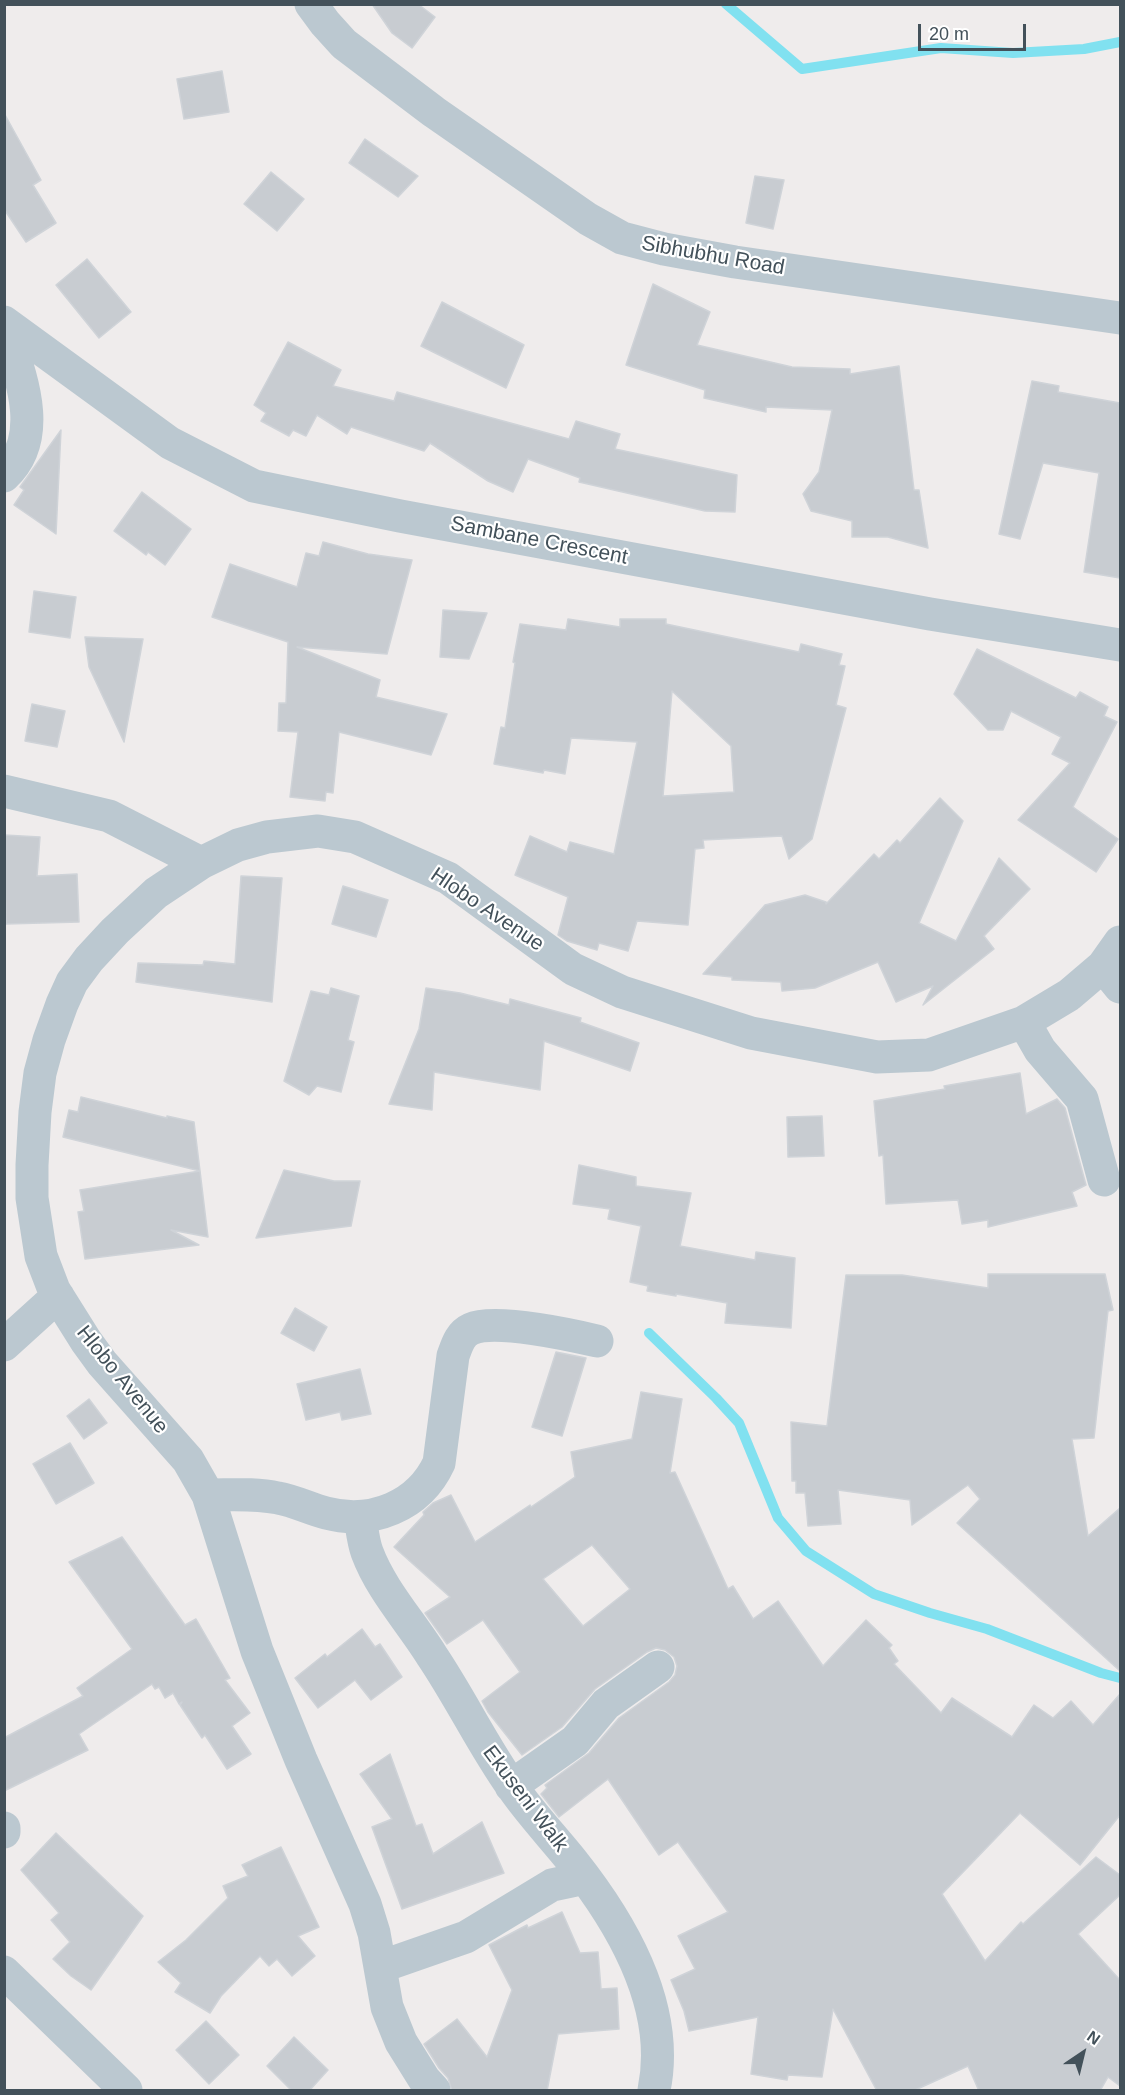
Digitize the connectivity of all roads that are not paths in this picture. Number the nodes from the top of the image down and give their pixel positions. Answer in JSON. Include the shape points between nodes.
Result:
{"nodes":[{"id":1,"x":311,"y":4,"type":"edge"},
{"id":2,"x":1120,"y":318,"type":"edge"},
{"id":3,"x":4,"y":324,"type":"edge"},
{"id":4,"x":4,"y":476,"type":"edge"},
{"id":5,"x":1120,"y":645,"type":"edge"},
{"id":6,"x":4,"y":791,"type":"edge"},
{"id":7,"x":201,"y":863,"type":"junction"},
{"id":8,"x":1115,"y":965,"type":"edge"},
{"id":9,"x":1024,"y":1022,"type":"junction"},
{"id":10,"x":1104,"y":1180,"type":"dead end"},
{"id":11,"x":58,"y":1296,"type":"junction"},
{"id":12,"x":597,"y":1341,"type":"dead end"},
{"id":13,"x":4,"y":1345,"type":"edge"},
{"id":14,"x":208,"y":1495,"type":"junction"},
{"id":15,"x":360,"y":1516,"type":"junction"},
{"id":16,"x":658,"y":1667,"type":"dead end"},
{"id":17,"x":511,"y":1786,"type":"junction"},
{"id":18,"x":585,"y":1878,"type":"junction"},
{"id":19,"x":380,"y":1967,"type":"junction"},
{"id":20,"x":4,"y":1972,"type":"edge"},
{"id":21,"x":126,"y":2091,"type":"edge"},
{"id":22,"x":434,"y":2091,"type":"edge"},
{"id":23,"x":654,"y":2091,"type":"edge"}],
"edges":[{"from":1,"to":2,"type":"street","name":"Sibhubhu Road","via":[[344,44],[434,112],[588,219],[622,238],[735,262]]},
{"from":3,"to":4,"type":"street","name":"Sambane Crescent","via":[[27,402],[28,423],[18,459]]},
{"from":3,"to":5,"type":"street","name":"Sambane Crescent","via":[[170,443],[255,486],[919,612]]},
{"from":6,"to":7,"type":"street","via":[[108,816]]},
{"from":7,"to":9,"type":"street","name":"Hlobo Avenue","via":[[238,845],[267,837],[318,831],[355,837],[448,878],[573,969],[622,992],[751,1033],[825,1049],[878,1057],[929,1055]]},
{"from":7,"to":11,"type":"street","name":"Hlobo Avenue","via":[[156,892],[90,958],[72,982],[49,1040],[35,1112],[32,1198],[41,1256]]},
{"from":8,"to":9,"type":"street","name":"Hlobo Avenue"},
{"from":9,"to":10,"type":"street","via":[[1040,1050],[1082,1100]]},
{"from":11,"to":13,"type":"street"},
{"from":11,"to":14,"type":"street","name":"Hlobo Avenue","via":[[102,1363],[188,1460]]},
{"from":12,"to":15,"type":"street","via":[[555,1331],[500,1327],[472,1328],[464,1333],[453,1356],[439,1463],[432,1476],[414,1496],[391,1509]]},
{"from":14,"to":15,"type":"street","via":[[277,1498],[348,1518]]},
{"from":14,"to":19,"type":"street","via":[[257,1650],[365,1904]]},
{"from":15,"to":17,"type":"street","name":"Ekuseni Walk","via":[[367,1552],[377,1573]]},
{"from":16,"to":17,"type":"street","via":[[606,1704],[574,1741]]},
{"from":17,"to":18,"type":"street","name":"Ekuseni Walk"},
{"from":18,"to":19,"type":"street","via":[[552,1886],[466,1937]]},
{"from":18,"to":23,"type":"street","name":"Ekuseni Walk","via":[[626,1941],[653,2011],[658,2045]]},
{"from":19,"to":22,"type":"street","via":[[387,2007],[401,2042]]},
{"from":20,"to":21,"type":"street"}]}
